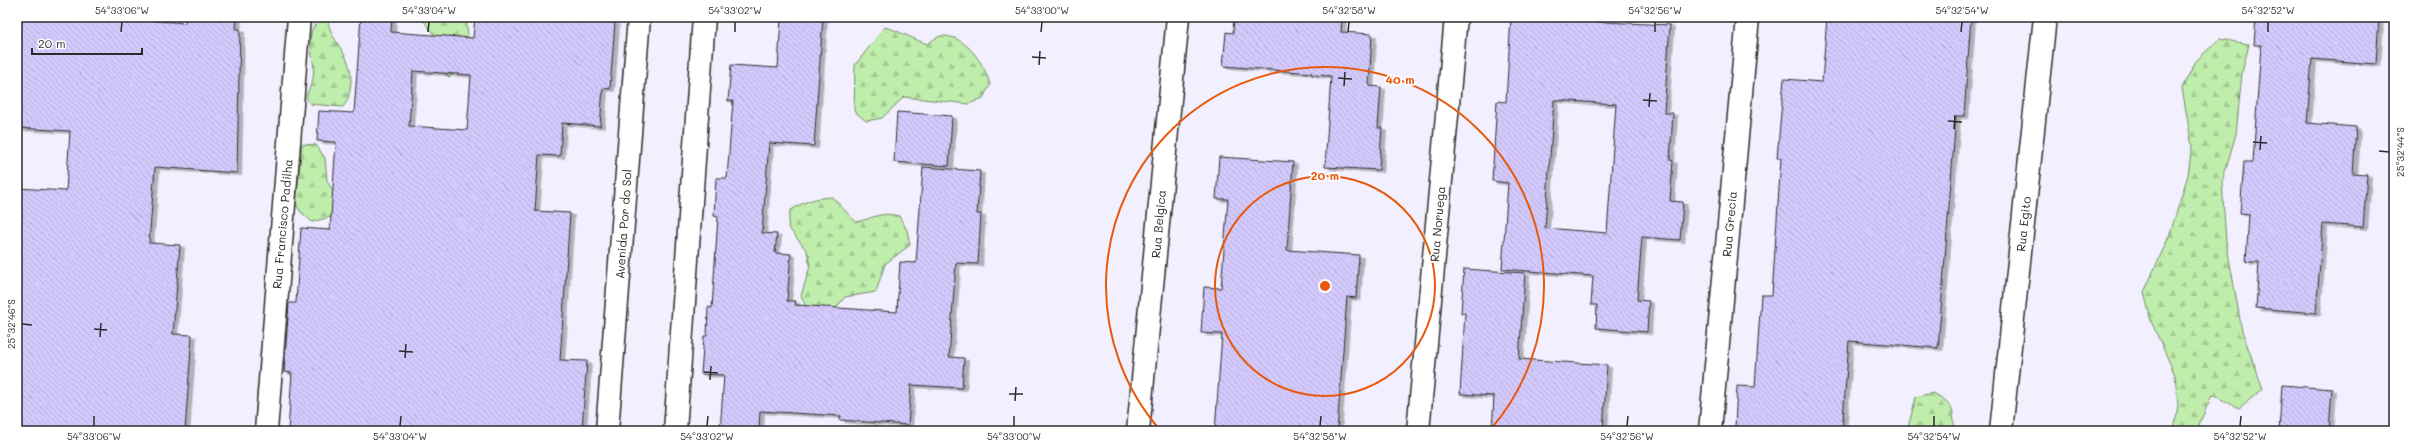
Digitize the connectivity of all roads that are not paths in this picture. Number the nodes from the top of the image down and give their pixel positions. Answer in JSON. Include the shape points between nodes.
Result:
{"nodes":[{"id":1,"x":299,"y":17,"type":"edge"},
{"id":2,"x":639,"y":17,"type":"edge"},
{"id":3,"x":704,"y":17,"type":"edge"},
{"id":4,"x":1178,"y":17,"type":"edge"},
{"id":5,"x":1456,"y":17,"type":"edge"},
{"id":6,"x":1748,"y":17,"type":"edge"},
{"id":7,"x":2045,"y":17,"type":"edge"},
{"id":8,"x":266,"y":431,"type":"edge"},
{"id":9,"x":607,"y":431,"type":"edge"},
{"id":10,"x":675,"y":431,"type":"edge"},
{"id":11,"x":1138,"y":431,"type":"edge"},
{"id":12,"x":1418,"y":431,"type":"edge"},
{"id":13,"x":1710,"y":431,"type":"edge"},
{"id":14,"x":2001,"y":431,"type":"edge"}],
"edges":[{"from":1,"to":8,"type":"street","name":"Rua Francisco Padilha"},
{"from":2,"to":9,"type":"street","name":"Avenida Por do Sol"},
{"from":3,"to":10,"type":"street"},
{"from":4,"to":11,"type":"street","name":"Rua Belgica"},
{"from":5,"to":12,"type":"street","name":"Rua Noruega"},
{"from":6,"to":13,"type":"street","name":"Rua Grecia"},
{"from":7,"to":14,"type":"street","name":"Rua Egito"}]}
